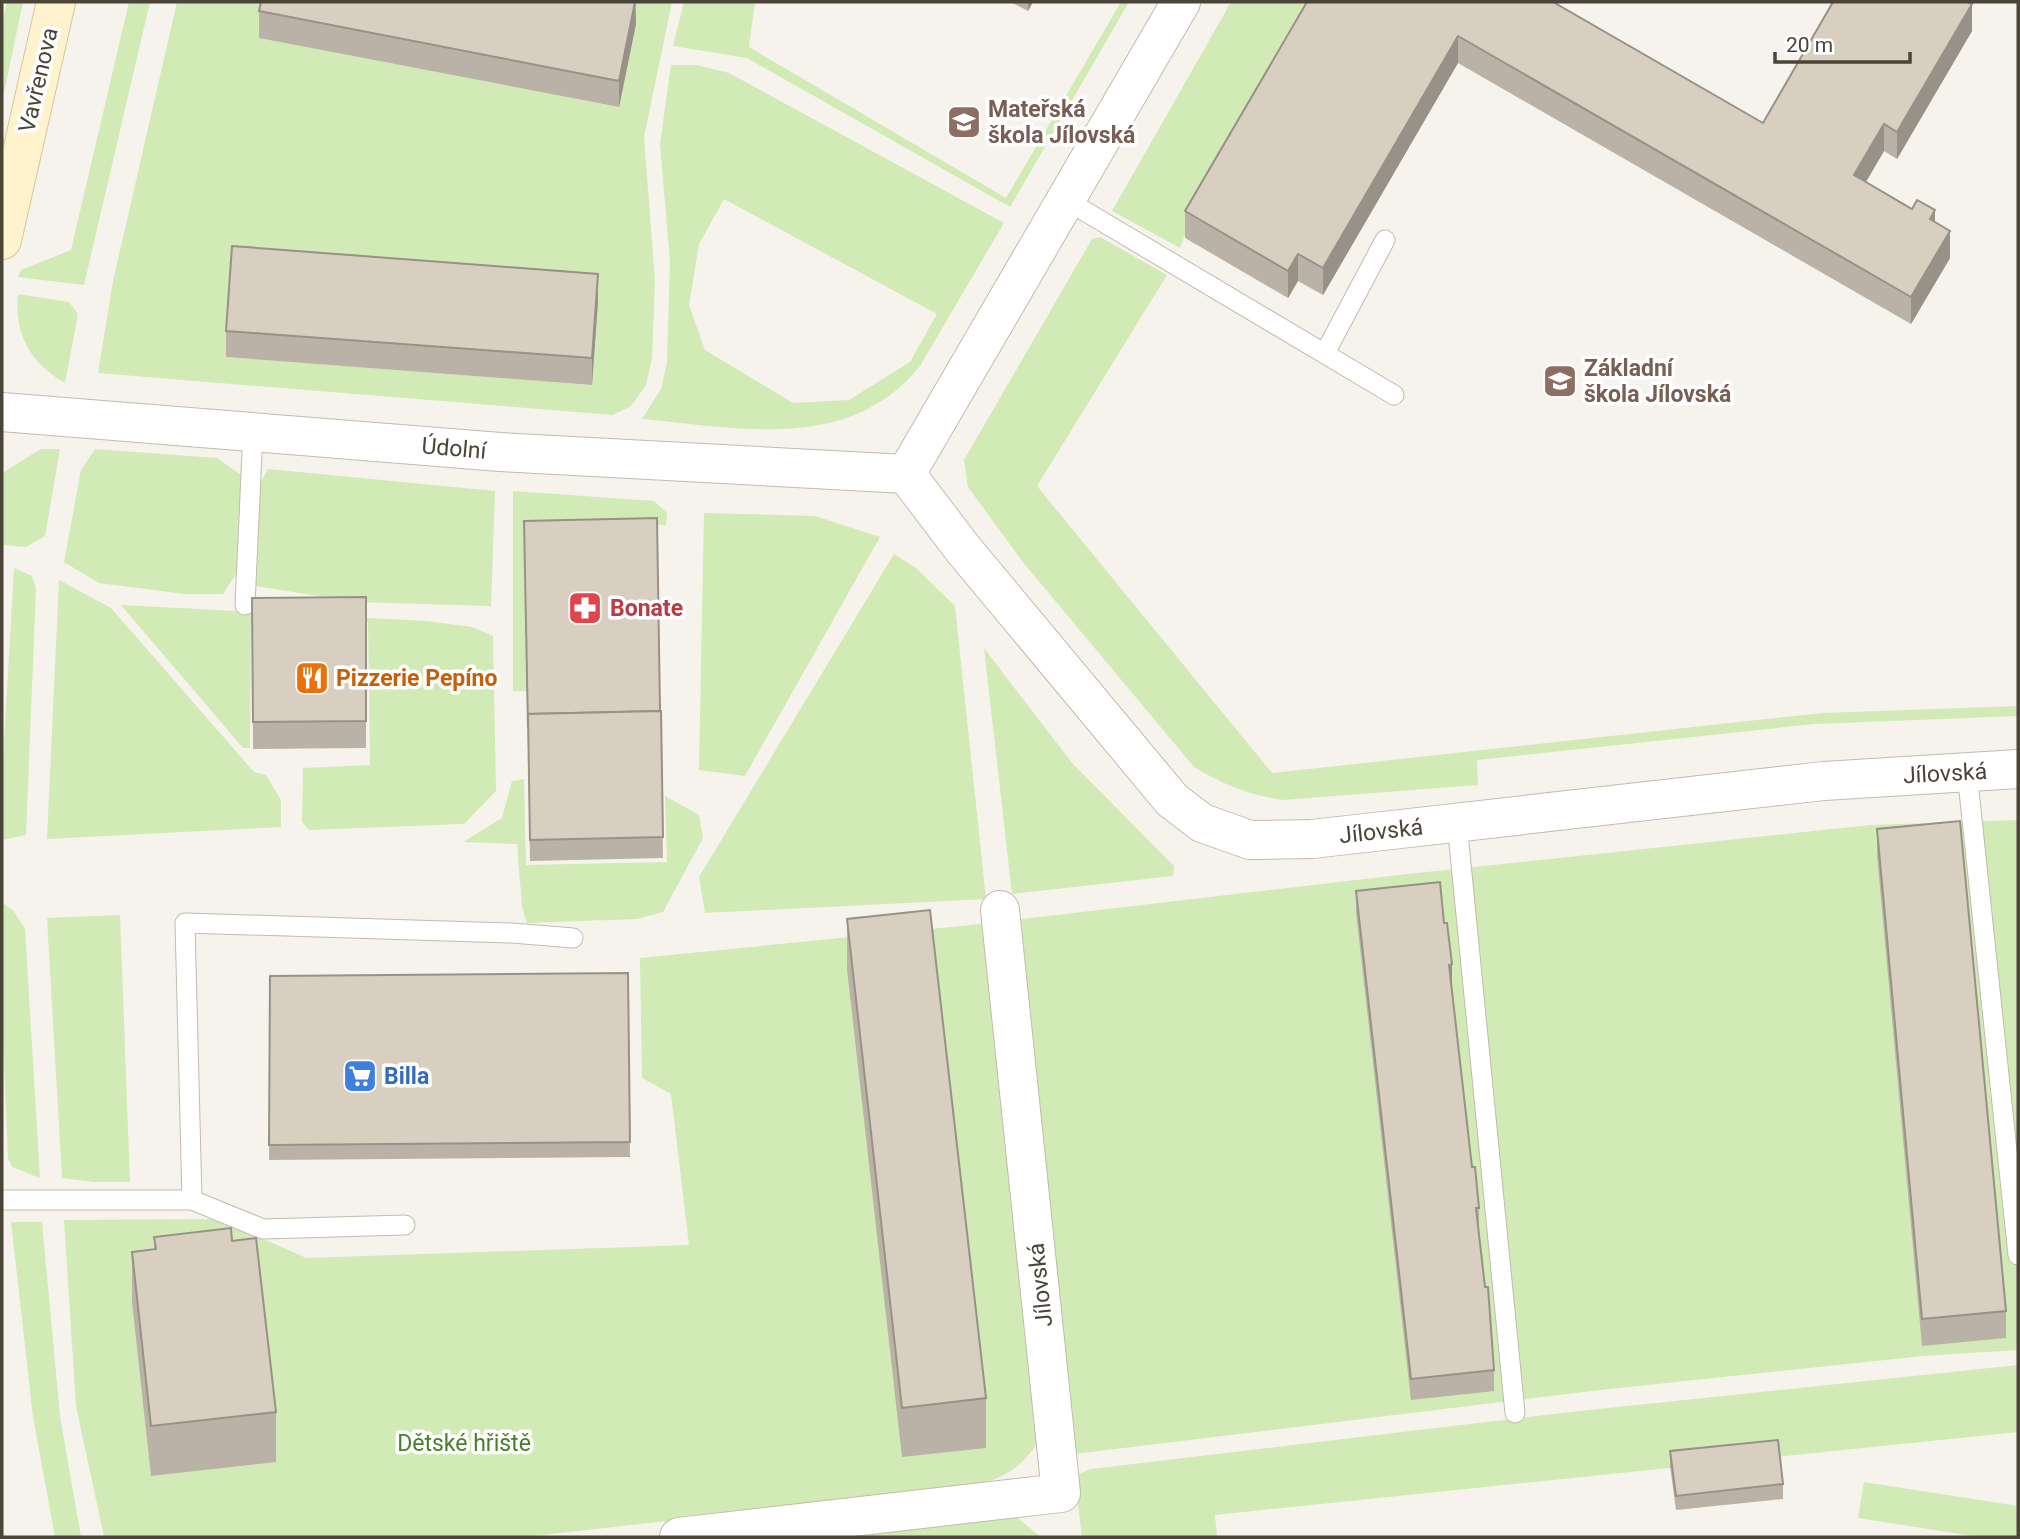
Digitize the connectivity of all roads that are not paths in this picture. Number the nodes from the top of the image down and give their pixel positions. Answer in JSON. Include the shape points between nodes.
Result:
{"nodes":[{"id":1,"x":57,"y":2,"type":"edge"},
{"id":2,"x":1181,"y":2,"type":"edge"},
{"id":3,"x":1066,"y":200,"type":"junction"},
{"id":4,"x":2,"y":240,"type":"edge"},
{"id":5,"x":1385,"y":240,"type":"dead end"},
{"id":6,"x":1325,"y":353,"type":"junction"},
{"id":7,"x":1394,"y":395,"type":"dead end"},
{"id":8,"x":2,"y":412,"type":"edge"},
{"id":9,"x":253,"y":430,"type":"junction"},
{"id":10,"x":906,"y":474,"type":"junction"},
{"id":11,"x":245,"y":605,"type":"dead end"},
{"id":12,"x":2018,"y":769,"type":"edge"},
{"id":13,"x":1967,"y":772,"type":"junction"},
{"id":14,"x":1457,"y":823,"type":"junction"},
{"id":15,"x":1000,"y":910,"type":"dead end"},
{"id":16,"x":573,"y":938,"type":"dead end"},
{"id":17,"x":2,"y":1200,"type":"edge"},
{"id":18,"x":192,"y":1200,"type":"junction"},
{"id":19,"x":405,"y":1225,"type":"dead end"},
{"id":20,"x":2018,"y":1255,"type":"edge"},
{"id":21,"x":1515,"y":1413,"type":"dead end"},
{"id":22,"x":678,"y":1537,"type":"edge"}],
"edges":[{"from":1,"to":4,"type":"street","name":"Vavřenova"},
{"from":2,"to":3,"type":"street"},
{"from":3,"to":6,"type":"lane"},
{"from":3,"to":10,"type":"street"},
{"from":5,"to":6,"type":"lane"},
{"from":6,"to":7,"type":"lane"},
{"from":8,"to":9,"type":"street","name":"Údolní"},
{"from":9,"to":10,"type":"street","name":"Údolní","via":[[500,452]]},
{"from":9,"to":11,"type":"lane"},
{"from":10,"to":14,"type":"street","name":"Jílovská","via":[[1085,698],[1172,800],[1202,823],[1250,840],[1312,839]]},
{"from":12,"to":13,"type":"street","name":"Jílovská"},
{"from":13,"to":14,"type":"street","name":"Jílovská","via":[[1824,781]]},
{"from":13,"to":20,"type":"lane"},
{"from":14,"to":21,"type":"lane"},
{"from":15,"to":22,"type":"street","name":"Jílovská","via":[[1061,1493]]},
{"from":16,"to":18,"type":"lane","via":[[185,923]]},
{"from":17,"to":18,"type":"lane"},
{"from":18,"to":19,"type":"lane","via":[[263,1229]]}]}
